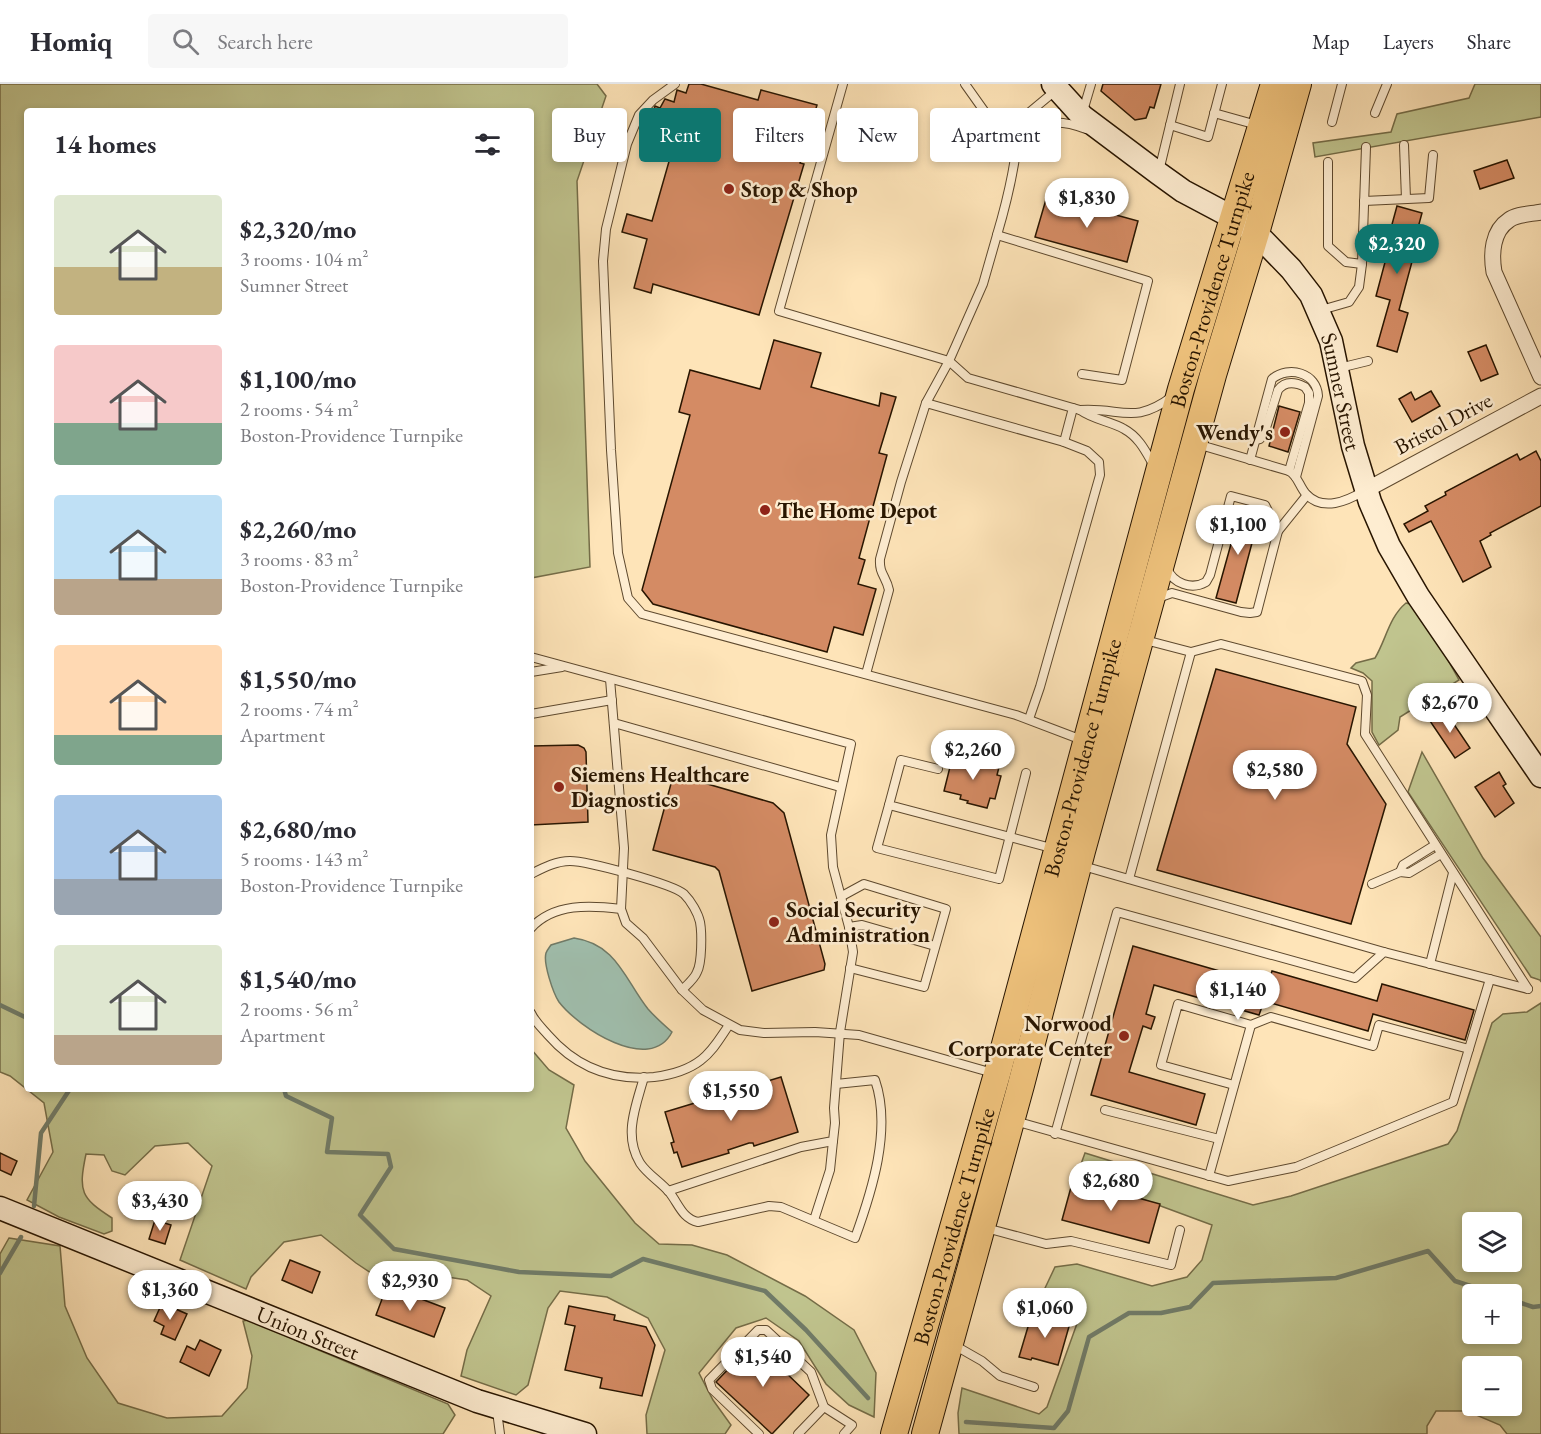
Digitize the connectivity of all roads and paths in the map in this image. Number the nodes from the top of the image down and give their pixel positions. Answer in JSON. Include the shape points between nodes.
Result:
{"nodes":[{"id":1,"x":675,"y":84,"type":"edge"},
{"id":2,"x":843,"y":84,"type":"edge"},
{"id":3,"x":965,"y":84,"type":"edge"},
{"id":4,"x":1091,"y":84,"type":"edge"},
{"id":5,"x":1180,"y":84,"type":"edge"},
{"id":6,"x":1222,"y":84,"type":"edge"},
{"id":7,"x":1274,"y":84,"type":"edge"},
{"id":8,"x":1298,"y":84,"type":"edge"},
{"id":9,"x":1341,"y":84,"type":"edge"},
{"id":10,"x":1387,"y":84,"type":"edge"},
{"id":11,"x":1055,"y":86,"type":"edge"},
{"id":12,"x":982,"y":108,"type":"edge"},
{"id":13,"x":1032,"y":108,"type":"edge"},
{"id":14,"x":1214,"y":113,"type":"junction"},
{"id":15,"x":1376,"y":113,"type":"dead end"},
{"id":16,"x":1082,"y":116,"type":"junction"},
{"id":17,"x":1332,"y":122,"type":"dead end"},
{"id":18,"x":1061,"y":124,"type":"edge"},
{"id":19,"x":1170,"y":125,"type":"junction"},
{"id":20,"x":1261,"y":126,"type":"junction"},
{"id":21,"x":1112,"y":139,"type":"junction"},
{"id":22,"x":1404,"y":145,"type":"dead end"},
{"id":23,"x":1366,"y":147,"type":"dead end"},
{"id":24,"x":1433,"y":155,"type":"dead end"},
{"id":25,"x":1014,"y":162,"type":"edge"},
{"id":26,"x":1329,"y":162,"type":"dead end"},
{"id":27,"x":1158,"y":173,"type":"junction"},
{"id":28,"x":1406,"y":199,"type":"junction"},
{"id":29,"x":1364,"y":201,"type":"junction"},
{"id":30,"x":1541,"y":212,"type":"edge"},
{"id":31,"x":1232,"y":217,"type":"junction"},
{"id":32,"x":1256,"y":233,"type":"junction"},
{"id":33,"x":998,"y":235,"type":"junction"},
{"id":34,"x":1362,"y":264,"type":"junction"},
{"id":35,"x":1319,"y":310,"type":"junction"},
{"id":36,"x":949,"y":362,"type":"junction"},
{"id":37,"x":1368,"y":362,"type":"dead end"},
{"id":38,"x":1337,"y":368,"type":"junction"},
{"id":39,"x":1082,"y":374,"type":"dead end"},
{"id":40,"x":1541,"y":377,"type":"edge"},
{"id":41,"x":1181,"y":389,"type":"junction"},
{"id":42,"x":1541,"y":396,"type":"edge"},
{"id":43,"x":926,"y":403,"type":"junction"},
{"id":44,"x":1077,"y":409,"type":"junction"},
{"id":45,"x":1255,"y":440,"type":"junction"},
{"id":46,"x":1064,"y":442,"type":"junction"},
{"id":47,"x":1196,"y":443,"type":"junction"},
{"id":48,"x":1250,"y":460,"type":"junction"},
{"id":49,"x":1289,"y":471,"type":"junction"},
{"id":50,"x":1158,"y":472,"type":"junction"},
{"id":51,"x":1296,"y":477,"type":"junction"},
{"id":52,"x":1366,"y":490,"type":"junction"},
{"id":53,"x":1306,"y":495,"type":"junction"},
{"id":54,"x":1278,"y":531,"type":"junction"},
{"id":55,"x":1164,"y":554,"type":"junction"},
{"id":56,"x":1150,"y":605,"type":"junction"},
{"id":57,"x":1141,"y":639,"type":"junction"},
{"id":58,"x":1191,"y":652,"type":"junction"},
{"id":59,"x":534,"y":658,"type":"edge"},
{"id":60,"x":564,"y":666,"type":"junction"},
{"id":61,"x":534,"y":671,"type":"edge"},
{"id":62,"x":866,"y":674,"type":"junction"},
{"id":63,"x":610,"y":679,"type":"junction"},
{"id":64,"x":612,"y":700,"type":"junction"},
{"id":65,"x":534,"y":713,"type":"edge"},
{"id":66,"x":1029,"y":719,"type":"junction"},
{"id":67,"x":614,"y":723,"type":"junction"},
{"id":68,"x":1086,"y":741,"type":"junction"},
{"id":69,"x":938,"y":769,"type":"dead end"},
{"id":70,"x":1026,"y":773,"type":"dead end"},
{"id":71,"x":1541,"y":776,"type":"edge"},
{"id":72,"x":840,"y":787,"type":"junction"},
{"id":73,"x":889,"y":805,"type":"junction"},
{"id":74,"x":1008,"y":837,"type":"junction"},
{"id":75,"x":1436,"y":845,"type":"junction"},
{"id":76,"x":1057,"y":849,"type":"junction"},
{"id":77,"x":1442,"y":854,"type":"junction"},
{"id":78,"x":1078,"y":864,"type":"junction"},
{"id":79,"x":1400,"y":872,"type":"junction"},
{"id":80,"x":534,"y":873,"type":"edge"},
{"id":81,"x":624,"y":873,"type":"junction"},
{"id":82,"x":1453,"y":873,"type":"junction"},
{"id":83,"x":1130,"y":879,"type":"junction"},
{"id":84,"x":1372,"y":884,"type":"dead end"},
{"id":85,"x":842,"y":896,"type":"junction"},
{"id":86,"x":621,"y":909,"type":"junction"},
{"id":87,"x":534,"y":926,"type":"edge"},
{"id":88,"x":849,"y":927,"type":"junction"},
{"id":89,"x":935,"y":946,"type":"junction"},
{"id":90,"x":1384,"y":952,"type":"junction"},
{"id":91,"x":1430,"y":964,"type":"junction"},
{"id":92,"x":850,"y":968,"type":"junction"},
{"id":93,"x":1490,"y":979,"type":"junction"},
{"id":94,"x":682,"y":990,"type":"junction"},
{"id":95,"x":534,"y":1019,"type":"edge"},
{"id":96,"x":729,"y":1025,"type":"junction"},
{"id":97,"x":1251,"y":1025,"type":"junction"},
{"id":98,"x":840,"y":1032,"type":"junction"},
{"id":99,"x":1469,"y":1048,"type":"junction"},
{"id":100,"x":997,"y":1074,"type":"junction"},
{"id":101,"x":644,"y":1077,"type":"junction"},
{"id":102,"x":836,"y":1084,"type":"junction"},
{"id":103,"x":1234,"y":1085,"type":"junction"},
{"id":104,"x":1105,"y":1110,"type":"dead end"},
{"id":105,"x":1011,"y":1120,"type":"junction"},
{"id":106,"x":1055,"y":1134,"type":"junction"},
{"id":107,"x":1219,"y":1139,"type":"junction"},
{"id":108,"x":833,"y":1142,"type":"junction"},
{"id":109,"x":1209,"y":1176,"type":"junction"},
{"id":110,"x":668,"y":1191,"type":"junction"},
{"id":111,"x":0,"y":1208,"type":"edge"},
{"id":112,"x":814,"y":1220,"type":"junction"},
{"id":113,"x":982,"y":1227,"type":"junction"},
{"id":114,"x":1180,"y":1230,"type":"dead end"},
{"id":115,"x":950,"y":1342,"type":"junction"},
{"id":116,"x":1034,"y":1387,"type":"dead end"},
{"id":117,"x":496,"y":1407,"type":"junction"},
{"id":118,"x":824,"y":1407,"type":"junction"},
{"id":119,"x":500,"y":1434,"type":"edge"},
{"id":120,"x":585,"y":1434,"type":"edge"},
{"id":121,"x":759,"y":1434,"type":"edge"},
{"id":122,"x":798,"y":1434,"type":"edge"},
{"id":123,"x":844,"y":1434,"type":"edge"},
{"id":124,"x":894,"y":1434,"type":"edge"},
{"id":125,"x":925,"y":1434,"type":"edge"}],
"edges":[{"from":1,"to":62,"type":"lane","via":[[639,115],[627,144],[603,261],[618,553],[628,598],[642,614]]},
{"from":2,"to":36,"type":"lane","via":[[779,311]]},
{"from":3,"to":12,"type":"lane"},
{"from":4,"to":16,"type":"lane"},
{"from":5,"to":19,"type":"lane"},
{"from":6,"to":14,"type":"lane"},
{"from":7,"to":20,"type":"main road","name":"Boston-Providence Turnpike"},
{"from":8,"to":32,"type":"main road","name":"Boston-Providence Turnpike"},
{"from":9,"to":17,"type":"lane"},
{"from":10,"to":15,"type":"lane"},
{"from":11,"to":13,"type":"lane"},
{"from":11,"to":16,"type":"main road","name":"Sumner Street"},
{"from":14,"to":19,"type":"lane","via":[[1208,137]]},
{"from":14,"to":20,"type":"lane"},
{"from":16,"to":21,"type":"main road","name":"Sumner Street"},
{"from":18,"to":21,"type":"lane","via":[[1078,126]]},
{"from":19,"to":27,"type":"lane"},
{"from":20,"to":31,"type":"main road","name":"Boston-Providence Turnpike"},
{"from":21,"to":27,"type":"main road","name":"Sumner Street"},
{"from":22,"to":28,"type":"lane"},
{"from":23,"to":29,"type":"lane"},
{"from":24,"to":28,"type":"lane","via":[[1429,198]]},
{"from":25,"to":33,"type":"lane"},
{"from":26,"to":34,"type":"lane","via":[[1328,246],[1346,262]]},
{"from":27,"to":31,"type":"main road","name":"Sumner Street"},
{"from":28,"to":29,"type":"lane"},
{"from":29,"to":34,"type":"lane"},
{"from":30,"to":40,"type":"street","via":[[1509,219],[1497,233],[1492,258],[1494,272]]},
{"from":31,"to":32,"type":"main road","name":"Sumner Street"},
{"from":31,"to":41,"type":"main road","name":"Boston-Providence Turnpike"},
{"from":32,"to":35,"type":"main road","name":"Sumner Street","via":[[1291,269]]},
{"from":32,"to":47,"type":"main road","name":"Boston-Providence Turnpike"},
{"from":33,"to":36,"type":"lane","via":[[983,284]]},
{"from":33,"to":39,"type":"lane","via":[[1148,281],[1122,380]]},
{"from":34,"to":35,"type":"lane","via":[[1359,287],[1349,302]]},
{"from":35,"to":38,"type":"main road","name":"Sumner Street"},
{"from":36,"to":43,"type":"lane"},
{"from":36,"to":44,"type":"lane","via":[[968,378]]},
{"from":37,"to":38,"type":"lane"},
{"from":38,"to":52,"type":"main road","name":"Sumner Street"},
{"from":41,"to":44,"type":"lane","via":[[1160,406],[1139,414]]},
{"from":41,"to":50,"type":"main road","name":"Boston-Providence Turnpike"},
{"from":42,"to":52,"type":"street","name":"Bristol Drive"},
{"from":43,"to":46,"type":"lane"},
{"from":43,"to":62,"type":"lane","via":[[880,559],[879,569],[889,590]]},
{"from":44,"to":46,"type":"lane"},
{"from":44,"to":50,"type":"lane","via":[[1124,429],[1137,439]]},
{"from":45,"to":48,"type":"lane"},
{"from":45,"to":49,"type":"lane","via":[[1264,434],[1281,386],[1291,383],[1305,387],[1309,403]]},
{"from":45,"to":51,"type":"lane","via":[[1272,379],[1288,372],[1311,378],[1318,400]]},
{"from":46,"to":66,"type":"lane","via":[[1087,451],[1099,462],[1100,475]]},
{"from":47,"to":48,"type":"lane"},
{"from":47,"to":55,"type":"main road","name":"Boston-Providence Turnpike"},
{"from":48,"to":49,"type":"lane"},
{"from":49,"to":51,"type":"lane"},
{"from":50,"to":68,"type":"main road","name":"Boston-Providence Turnpike"},
{"from":51,"to":53,"type":"lane"},
{"from":52,"to":53,"type":"lane","via":[[1337,504]]},
{"from":52,"to":71,"type":"main road","name":"Sumner Street","via":[[1389,546],[1413,588]]},
{"from":53,"to":54,"type":"lane"},
{"from":54,"to":55,"type":"lane","via":[[1264,505],[1231,496],[1205,584],[1193,586],[1175,581],[1168,573]]},
{"from":54,"to":56,"type":"lane","via":[[1254,613],[1172,593],[1160,596]]},
{"from":55,"to":56,"type":"main road","name":"Boston-Providence Turnpike"},
{"from":56,"to":57,"type":"main road","name":"Boston-Providence Turnpike"},
{"from":57,"to":58,"type":"lane"},
{"from":57,"to":78,"type":"main road","name":"Boston-Providence Turnpike"},
{"from":58,"to":75,"type":"lane","via":[[1221,644],[1362,681],[1367,695],[1365,734]]},
{"from":58,"to":83,"type":"lane"},
{"from":59,"to":60,"type":"lane"},
{"from":60,"to":61,"type":"lane"},
{"from":60,"to":63,"type":"lane"},
{"from":62,"to":66,"type":"lane"},
{"from":63,"to":64,"type":"lane"},
{"from":63,"to":72,"type":"lane","via":[[851,744]]},
{"from":64,"to":65,"type":"lane"},
{"from":64,"to":67,"type":"lane"},
{"from":66,"to":68,"type":"lane"},
{"from":67,"to":72,"type":"lane"},
{"from":67,"to":81,"type":"lane"},
{"from":68,"to":76,"type":"main road","name":"Boston-Providence Turnpike"},
{"from":69,"to":73,"type":"lane","via":[[901,760]]},
{"from":70,"to":74,"type":"lane"},
{"from":72,"to":85,"type":"lane","via":[[831,835],[833,867]]},
{"from":73,"to":74,"type":"lane"},
{"from":73,"to":74,"type":"lane","via":[[877,848],[999,879]]},
{"from":74,"to":76,"type":"lane"},
{"from":75,"to":77,"type":"lane"},
{"from":75,"to":79,"type":"lane","via":[[1403,865]]},
{"from":76,"to":100,"type":"main road","name":"Boston-Providence Turnpike"},
{"from":77,"to":79,"type":"lane","via":[[1409,873]]},
{"from":77,"to":82,"type":"lane"},
{"from":78,"to":83,"type":"lane"},
{"from":78,"to":105,"type":"main road","name":"Boston-Providence Turnpike"},
{"from":79,"to":84,"type":"lane"},
{"from":80,"to":81,"type":"lane","via":[[568,861]]},
{"from":81,"to":86,"type":"lane"},
{"from":81,"to":94,"type":"lane","via":[[683,893],[694,907],[700,922],[700,952],[697,972]]},
{"from":82,"to":91,"type":"lane"},
{"from":82,"to":93,"type":"lane","via":[[1528,989]]},
{"from":83,"to":90,"type":"lane"},
{"from":85,"to":88,"type":"lane"},
{"from":85,"to":89,"type":"lane","via":[[864,884],[946,909]]},
{"from":86,"to":87,"type":"lane","via":[[565,908]]},
{"from":86,"to":94,"type":"lane","via":[[626,923]]},
{"from":88,"to":89,"type":"lane","via":[[862,926]]},
{"from":88,"to":92,"type":"lane","via":[[853,952]]},
{"from":89,"to":92,"type":"lane","via":[[924,987]]},
{"from":90,"to":91,"type":"lane"},
{"from":90,"to":106,"type":"lane","via":[[1355,978],[1117,912]]},
{"from":91,"to":93,"type":"lane"},
{"from":92,"to":98,"type":"lane"},
{"from":93,"to":99,"type":"lane"},
{"from":94,"to":96,"type":"lane","via":[[704,1011]]},
{"from":95,"to":101,"type":"lane","via":[[559,1048],[579,1062],[616,1076]]},
{"from":96,"to":98,"type":"lane","via":[[764,1033]]},
{"from":96,"to":101,"type":"lane","via":[[712,1051],[699,1062],[669,1075]]},
{"from":97,"to":99,"type":"lane","via":[[1271,1017],[1373,1046],[1379,1025]]},
{"from":97,"to":103,"type":"lane"},
{"from":97,"to":103,"type":"lane","via":[[1178,1004],[1161,1065]]},
{"from":98,"to":100,"type":"lane"},
{"from":98,"to":102,"type":"lane"},
{"from":99,"to":109,"type":"lane","via":[[1453,1101],[1296,1167],[1228,1181]]},
{"from":100,"to":124,"type":"main road","name":"Boston-Providence Turnpike"},
{"from":101,"to":110,"type":"lane","via":[[632,1119],[632,1145],[641,1164]]},
{"from":102,"to":108,"type":"lane"},
{"from":102,"to":112,"type":"lane","via":[[875,1080],[879,1092],[879,1148],[871,1194],[855,1238]]},
{"from":103,"to":107,"type":"lane"},
{"from":104,"to":107,"type":"lane"},
{"from":105,"to":106,"type":"lane"},
{"from":105,"to":113,"type":"main road","name":"Boston-Providence Turnpike"},
{"from":106,"to":109,"type":"lane"},
{"from":107,"to":109,"type":"lane"},
{"from":108,"to":110,"type":"lane","via":[[801,1147]]},
{"from":108,"to":112,"type":"lane","via":[[830,1170]]},
{"from":110,"to":112,"type":"lane","via":[[689,1220],[698,1222],[769,1206]]},
{"from":111,"to":117,"type":"main road","name":"Union Street"},
{"from":113,"to":114,"type":"lane","via":[[1046,1244],[1071,1241],[1171,1265]]},
{"from":113,"to":115,"type":"main road","name":"Boston-Providence Turnpike"},
{"from":115,"to":116,"type":"lane","via":[[1000,1376]]},
{"from":115,"to":125,"type":"main road","name":"Boston-Providence Turnpike"},
{"from":117,"to":119,"type":"lane"},
{"from":117,"to":120,"type":"main road","name":"Union Street"},
{"from":118,"to":121,"type":"lane","via":[[811,1372],[766,1330],[758,1330],[709,1380],[712,1389]]},
{"from":118,"to":122,"type":"lane"},
{"from":118,"to":123,"type":"lane","via":[[852,1425]]}]}
